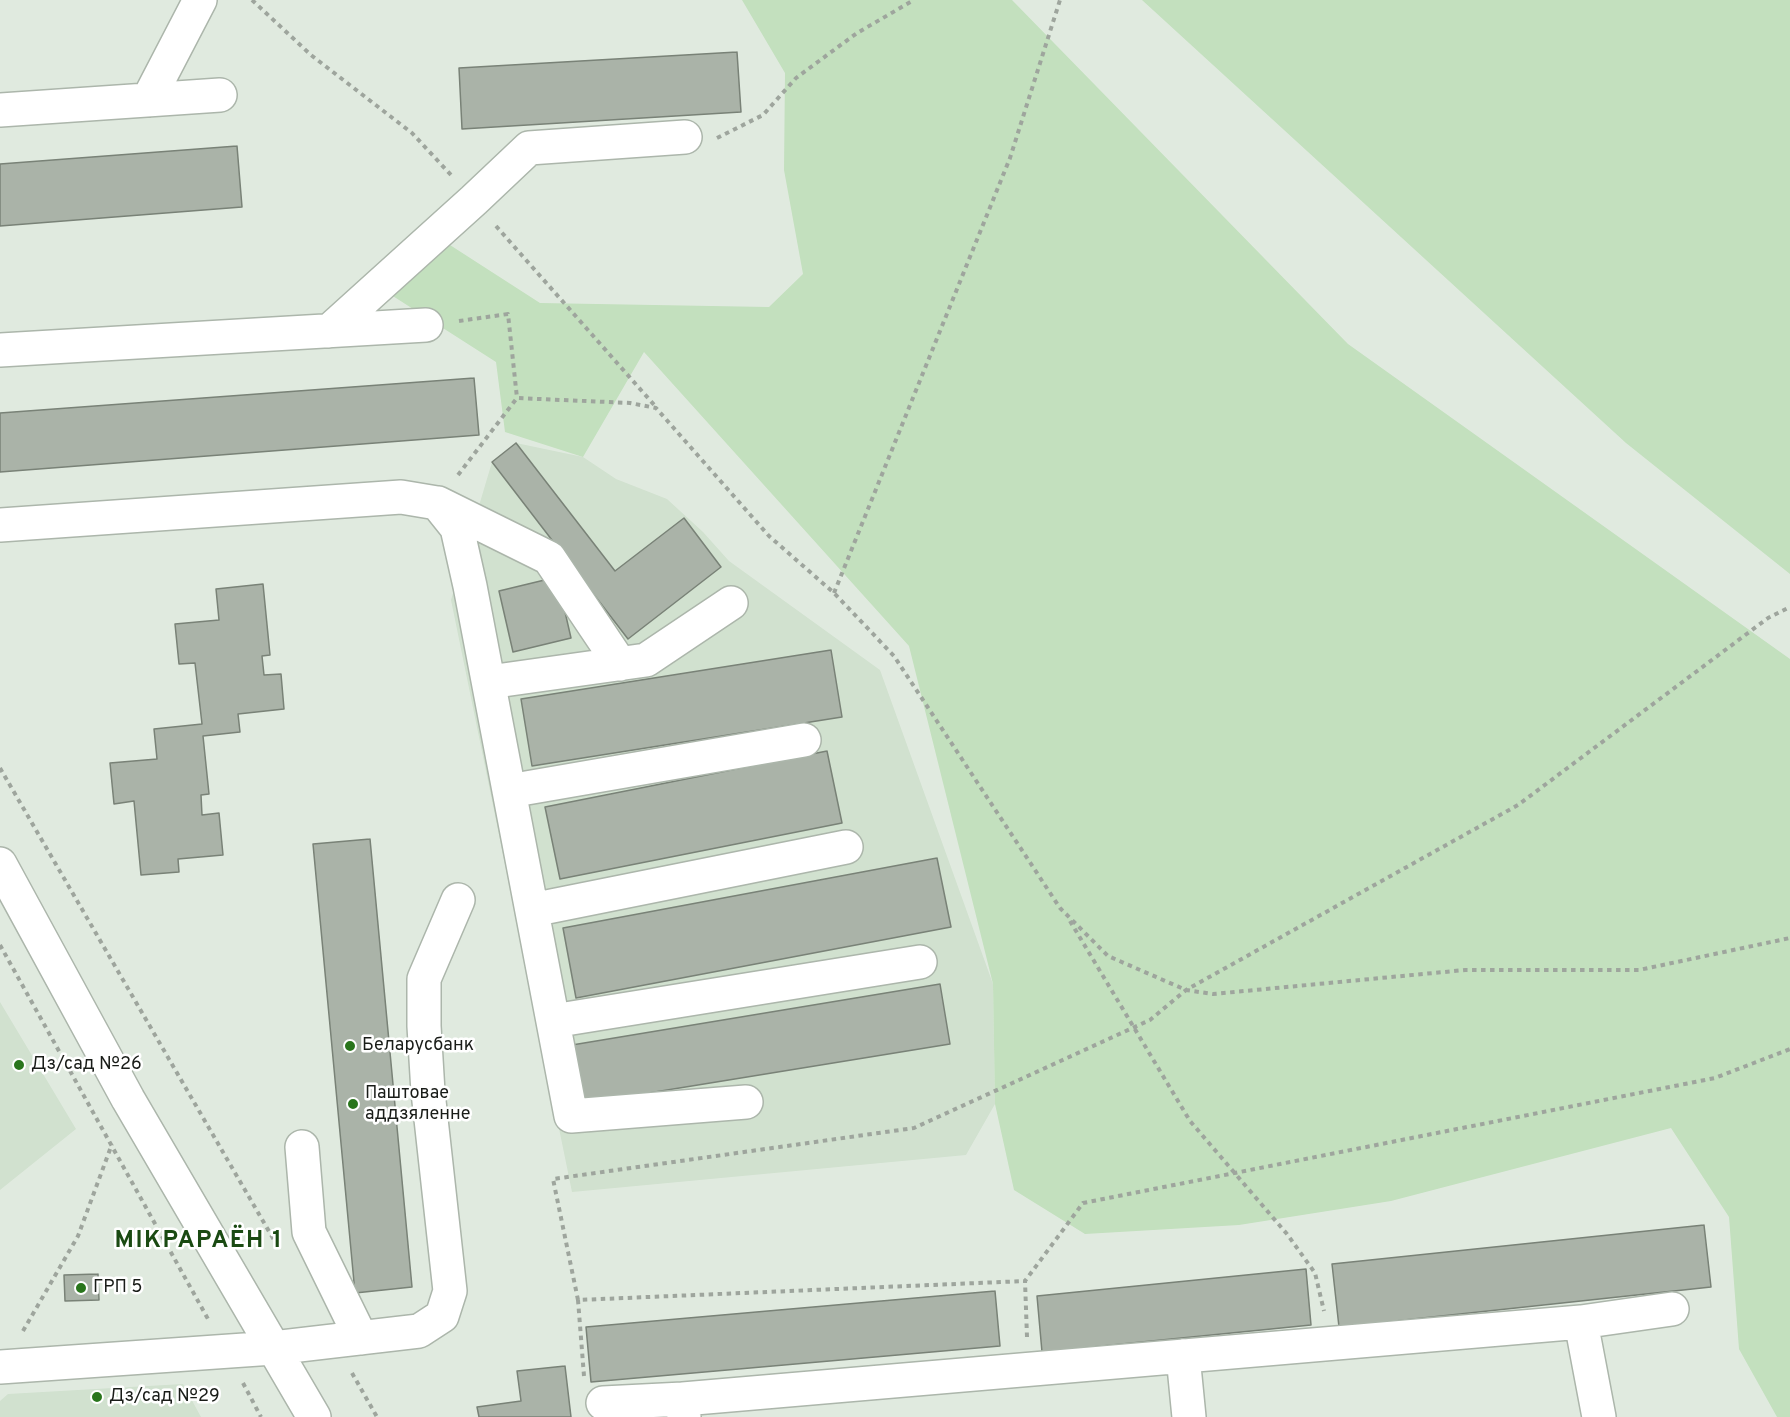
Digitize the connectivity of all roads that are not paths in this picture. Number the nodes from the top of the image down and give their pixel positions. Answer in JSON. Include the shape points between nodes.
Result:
{"nodes":[{"id":1,"x":200,"y":0,"type":"edge"},
{"id":2,"x":220,"y":95,"type":"dead end"},
{"id":3,"x":148,"y":100,"type":"junction"},
{"id":4,"x":0,"y":110,"type":"edge"},
{"id":5,"x":685,"y":137,"type":"road end"},
{"id":6,"x":426,"y":325,"type":"road end"},
{"id":7,"x":329,"y":331,"type":"junction"},
{"id":8,"x":0,"y":350,"type":"edge"},
{"id":9,"x":437,"y":503,"type":"junction"},
{"id":10,"x":0,"y":525,"type":"edge"},
{"id":11,"x":731,"y":603,"type":"dead end"},
{"id":12,"x":620,"y":664,"type":"junction"},
{"id":13,"x":489,"y":682,"type":"junction"},
{"id":14,"x":804,"y":740,"type":"dead end"},
{"id":15,"x":509,"y":791,"type":"junction"},
{"id":16,"x":846,"y":847,"type":"dead end"},
{"id":17,"x":0,"y":864,"type":"edge"},
{"id":18,"x":458,"y":900,"type":"dead end"},
{"id":19,"x":532,"y":910,"type":"junction"},
{"id":20,"x":920,"y":962,"type":"dead end"},
{"id":21,"x":553,"y":1021,"type":"junction"},
{"id":22,"x":746,"y":1102,"type":"dead end"},
{"id":23,"x":302,"y":1147,"type":"dead end"},
{"id":24,"x":1671,"y":1309,"type":"dead end"},
{"id":25,"x":1581,"y":1322,"type":"junction"},
{"id":26,"x":347,"y":1340,"type":"junction"},
{"id":27,"x":273,"y":1348,"type":"junction"},
{"id":28,"x":1183,"y":1356,"type":"junction"},
{"id":29,"x":0,"y":1367,"type":"edge"},
{"id":30,"x":603,"y":1403,"type":"road end"},
{"id":31,"x":683,"y":1408,"type":"edge"},
{"id":32,"x":314,"y":1417,"type":"edge"},
{"id":33,"x":1189,"y":1417,"type":"edge"},
{"id":34,"x":1599,"y":1417,"type":"edge"}],
"edges":[{"from":1,"to":3,"type":"street"},
{"from":2,"to":3,"type":"street"},
{"from":3,"to":4,"type":"street"},
{"from":5,"to":7,"type":"street","via":[[529,148]]},
{"from":6,"to":7,"type":"street"},
{"from":7,"to":8,"type":"street"},
{"from":9,"to":10,"type":"street","via":[[401,497]]},
{"from":9,"to":12,"type":"street","via":[[549,558]]},
{"from":9,"to":13,"type":"street","via":[[457,528]]},
{"from":11,"to":12,"type":"street","via":[[646,660]]},
{"from":12,"to":13,"type":"street"},
{"from":13,"to":15,"type":"street"},
{"from":14,"to":15,"type":"street"},
{"from":15,"to":19,"type":"street"},
{"from":16,"to":19,"type":"street"},
{"from":17,"to":27,"type":"street","via":[[128,1099]]},
{"from":18,"to":26,"type":"street","via":[[424,979],[428,1092],[450,1292],[442,1316],[419,1331]]},
{"from":19,"to":21,"type":"street"},
{"from":20,"to":21,"type":"street"},
{"from":21,"to":22,"type":"street","via":[[571,1116]]},
{"from":23,"to":26,"type":"street","via":[[309,1232]]},
{"from":24,"to":25,"type":"street"},
{"from":25,"to":28,"type":"street"},
{"from":25,"to":34,"type":"street"},
{"from":26,"to":27,"type":"street"},
{"from":27,"to":29,"type":"street"},
{"from":27,"to":32,"type":"street"},
{"from":28,"to":31,"type":"street","via":[[1027,1369]]},
{"from":28,"to":33,"type":"street"},
{"from":30,"to":31,"type":"street"}]}
